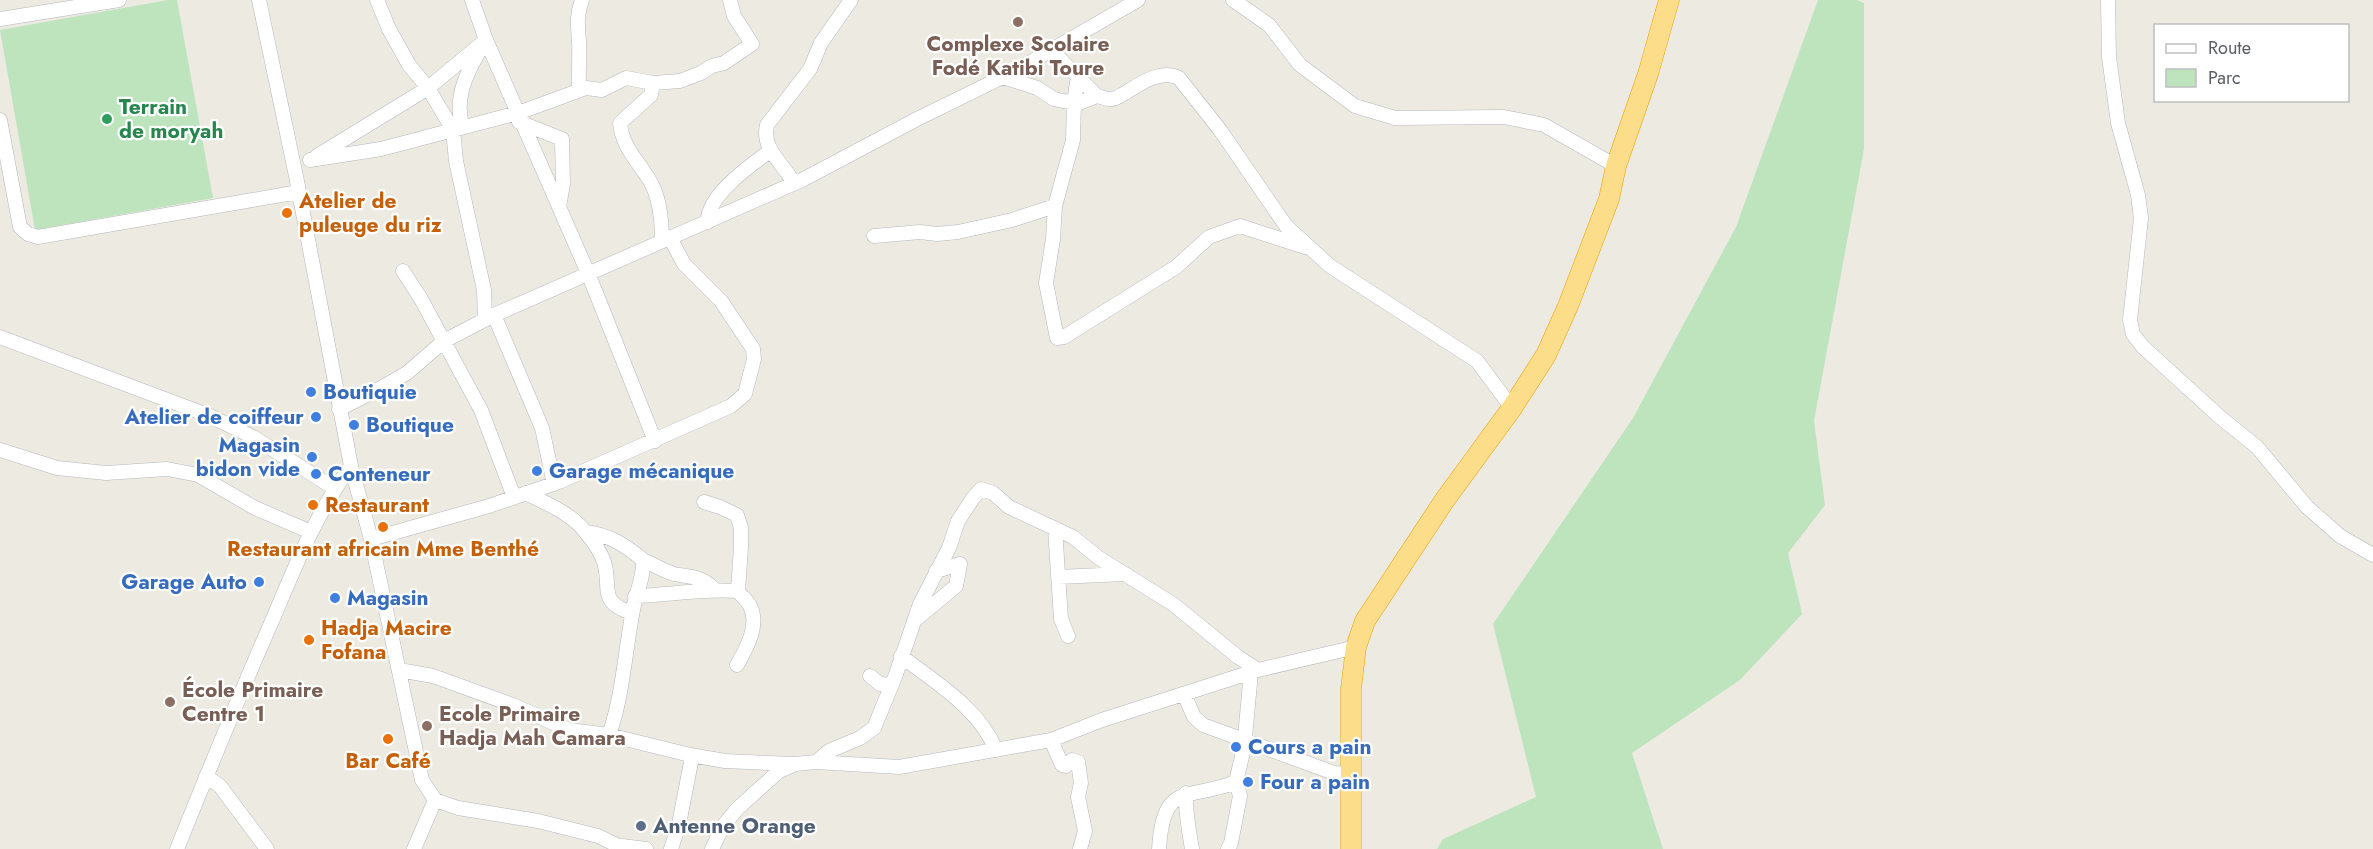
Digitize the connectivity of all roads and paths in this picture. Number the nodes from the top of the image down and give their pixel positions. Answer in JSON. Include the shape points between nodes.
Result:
{"nodes":[{"id":1,"x":119,"y":0,"type":"edge"},
{"id":2,"x":259,"y":0,"type":"edge"},
{"id":3,"x":377,"y":0,"type":"edge"},
{"id":4,"x":472,"y":0,"type":"edge"},
{"id":5,"x":582,"y":0,"type":"edge"},
{"id":6,"x":730,"y":0,"type":"edge"},
{"id":7,"x":850,"y":0,"type":"edge"},
{"id":8,"x":1138,"y":0,"type":"edge"},
{"id":9,"x":1233,"y":0,"type":"edge"},
{"id":10,"x":1669,"y":0,"type":"edge"},
{"id":11,"x":2108,"y":0,"type":"edge"},
{"id":12,"x":85,"y":3,"type":"edge"},
{"id":13,"x":0,"y":19,"type":"edge"},
{"id":14,"x":486,"y":40,"type":"junction"},
{"id":15,"x":1051,"y":50,"type":"junction"},
{"id":16,"x":1078,"y":76,"type":"junction"},
{"id":17,"x":1002,"y":77,"type":"junction"},
{"id":18,"x":653,"y":83,"type":"junction"},
{"id":19,"x":428,"y":88,"type":"junction"},
{"id":20,"x":579,"y":90,"type":"junction"},
{"id":21,"x":1098,"y":96,"type":"junction"},
{"id":22,"x":1074,"y":102,"type":"junction"},
{"id":23,"x":520,"y":118,"type":"junction"},
{"id":24,"x":0,"y":120,"type":"edge"},
{"id":25,"x":458,"y":129,"type":"junction"},
{"id":26,"x":770,"y":151,"type":"junction"},
{"id":27,"x":310,"y":160,"type":"junction"},
{"id":28,"x":1616,"y":166,"type":"junction"},
{"id":29,"x":296,"y":176,"type":"junction"},
{"id":30,"x":794,"y":184,"type":"junction"},
{"id":31,"x":299,"y":192,"type":"junction"},
{"id":32,"x":1054,"y":206,"type":"junction"},
{"id":33,"x":559,"y":208,"type":"junction"},
{"id":34,"x":708,"y":222,"type":"junction"},
{"id":35,"x":874,"y":236,"type":"dead end"},
{"id":36,"x":666,"y":240,"type":"junction"},
{"id":37,"x":1308,"y":248,"type":"junction"},
{"id":38,"x":403,"y":271,"type":"dead end"},
{"id":39,"x":588,"y":273,"type":"junction"},
{"id":40,"x":489,"y":318,"type":"junction"},
{"id":41,"x":0,"y":337,"type":"edge"},
{"id":42,"x":444,"y":341,"type":"junction"},
{"id":43,"x":1512,"y":408,"type":"junction"},
{"id":44,"x":339,"y":409,"type":"junction"},
{"id":45,"x":655,"y":441,"type":"junction"},
{"id":46,"x":0,"y":450,"type":"edge"},
{"id":47,"x":351,"y":466,"type":"junction"},
{"id":48,"x":554,"y":484,"type":"junction"},
{"id":49,"x":334,"y":488,"type":"junction"},
{"id":50,"x":520,"y":495,"type":"junction"},
{"id":51,"x":704,"y":502,"type":"dead end"},
{"id":52,"x":1055,"y":528,"type":"junction"},
{"id":53,"x":311,"y":532,"type":"junction"},
{"id":54,"x":586,"y":532,"type":"junction"},
{"id":55,"x":371,"y":539,"type":"junction"},
{"id":56,"x":2373,"y":555,"type":"edge"},
{"id":57,"x":643,"y":560,"type":"junction"},
{"id":58,"x":936,"y":572,"type":"junction"},
{"id":59,"x":1124,"y":574,"type":"junction"},
{"id":60,"x":1058,"y":577,"type":"junction"},
{"id":61,"x":714,"y":589,"type":"junction"},
{"id":62,"x":738,"y":591,"type":"junction"},
{"id":63,"x":635,"y":596,"type":"junction"},
{"id":64,"x":632,"y":613,"type":"junction"},
{"id":65,"x":915,"y":620,"type":"junction"},
{"id":66,"x":1068,"y":636,"type":"dead end"},
{"id":67,"x":1356,"y":646,"type":"junction"},
{"id":68,"x":901,"y":656,"type":"junction"},
{"id":69,"x":737,"y":665,"type":"dead end"},
{"id":70,"x":399,"y":669,"type":"junction"},
{"id":71,"x":1255,"y":671,"type":"junction"},
{"id":72,"x":870,"y":676,"type":"dead end"},
{"id":73,"x":891,"y":685,"type":"junction"},
{"id":74,"x":1184,"y":694,"type":"junction"},
{"id":75,"x":609,"y":735,"type":"junction"},
{"id":76,"x":1245,"y":738,"type":"junction"},
{"id":77,"x":1051,"y":740,"type":"junction"},
{"id":78,"x":996,"y":750,"type":"junction"},
{"id":79,"x":690,"y":755,"type":"junction"},
{"id":80,"x":816,"y":762,"type":"junction"},
{"id":81,"x":795,"y":764,"type":"junction"},
{"id":82,"x":1351,"y":774,"type":"junction"},
{"id":83,"x":206,"y":776,"type":"junction"},
{"id":84,"x":1236,"y":782,"type":"junction"},
{"id":85,"x":1186,"y":793,"type":"junction"},
{"id":86,"x":435,"y":800,"type":"junction"},
{"id":87,"x":624,"y":847,"type":"edge"},
{"id":88,"x":177,"y":849,"type":"edge"},
{"id":89,"x":267,"y":849,"type":"edge"},
{"id":90,"x":414,"y":849,"type":"edge"},
{"id":91,"x":646,"y":849,"type":"edge"},
{"id":92,"x":671,"y":849,"type":"edge"},
{"id":93,"x":712,"y":849,"type":"edge"},
{"id":94,"x":1080,"y":849,"type":"edge"},
{"id":95,"x":1159,"y":849,"type":"edge"},
{"id":96,"x":1192,"y":849,"type":"edge"},
{"id":97,"x":1228,"y":849,"type":"edge"},
{"id":98,"x":1351,"y":849,"type":"edge"}],
"edges":[{"from":1,"to":12,"type":"street"},
{"from":2,"to":29,"type":"street"},
{"from":3,"to":19,"type":"street","via":[[409,65]]},
{"from":4,"to":14,"type":"street"},
{"from":5,"to":20,"type":"street","via":[[576,26]]},
{"from":6,"to":18,"type":"street","via":[[734,16],[752,44],[701,73],[680,81]]},
{"from":7,"to":26,"type":"street","via":[[821,43],[810,69],[767,125],[765,134]]},
{"from":8,"to":15,"type":"street"},
{"from":9,"to":28,"type":"street","via":[[1269,25],[1300,65],[1354,106],[1395,118],[1504,117],[1544,125]]},
{"from":10,"to":28,"type":"highway"},
{"from":11,"to":56,"type":"street","via":[[2109,57],[2118,123],[2141,218],[2130,320],[2133,334],[2220,418],[2257,447],[2307,507],[2340,536]]},
{"from":12,"to":13,"type":"street"},
{"from":14,"to":19,"type":"street"},
{"from":14,"to":23,"type":"street"},
{"from":14,"to":25,"type":"street","via":[[461,91]]},
{"from":15,"to":16,"type":"street"},
{"from":15,"to":17,"type":"street"},
{"from":16,"to":21,"type":"street"},
{"from":16,"to":22,"type":"street"},
{"from":17,"to":22,"type":"street","via":[[1037,88],[1054,99]]},
{"from":17,"to":30,"type":"street"},
{"from":18,"to":20,"type":"street","via":[[626,78],[602,90]]},
{"from":18,"to":36,"type":"street","via":[[651,95],[620,123],[621,135],[635,162],[651,182]]},
{"from":19,"to":25,"type":"street"},
{"from":19,"to":27,"type":"street"},
{"from":20,"to":23,"type":"street"},
{"from":21,"to":22,"type":"street"},
{"from":21,"to":37,"type":"street","via":[[1112,99],[1161,75],[1179,78],[1286,226]]},
{"from":22,"to":32,"type":"street","via":[[1073,140]]},
{"from":23,"to":25,"type":"street","via":[[499,118]]},
{"from":23,"to":33,"type":"street"},
{"from":23,"to":33,"type":"street","via":[[562,139]]},
{"from":24,"to":31,"type":"street","via":[[20,227],[38,237]]},
{"from":25,"to":27,"type":"street","via":[[381,149]]},
{"from":25,"to":40,"type":"street","via":[[456,161]]},
{"from":26,"to":30,"type":"street"},
{"from":26,"to":34,"type":"street","via":[[733,178],[707,214]]},
{"from":27,"to":29,"type":"street"},
{"from":28,"to":43,"type":"highway","via":[[1609,199],[1568,306],[1546,356]]},
{"from":29,"to":31,"type":"street"},
{"from":30,"to":34,"type":"street"},
{"from":31,"to":44,"type":"street"},
{"from":32,"to":35,"type":"street","via":[[958,232]]},
{"from":32,"to":37,"type":"street","via":[[1046,283],[1057,338],[1176,267],[1209,237],[1240,226]]},
{"from":33,"to":39,"type":"street"},
{"from":34,"to":36,"type":"street"},
{"from":36,"to":39,"type":"street"},
{"from":36,"to":45,"type":"street","via":[[721,301],[753,349],[754,359],[745,394],[731,406]]},
{"from":37,"to":43,"type":"street","via":[[1337,271],[1477,361]]},
{"from":38,"to":42,"type":"street"},
{"from":39,"to":40,"type":"street"},
{"from":39,"to":45,"type":"street"},
{"from":40,"to":42,"type":"street"},
{"from":40,"to":48,"type":"street","via":[[542,428]]},
{"from":41,"to":49,"type":"street","via":[[210,416],[253,437]]},
{"from":42,"to":44,"type":"street","via":[[407,373]]},
{"from":42,"to":50,"type":"street"},
{"from":43,"to":67,"type":"highway","via":[[1444,501],[1365,621]]},
{"from":44,"to":47,"type":"street"},
{"from":45,"to":48,"type":"street"},
{"from":46,"to":53,"type":"street","via":[[57,468],[106,473],[167,469],[198,475],[255,508]]},
{"from":47,"to":49,"type":"street"},
{"from":47,"to":55,"type":"street"},
{"from":48,"to":50,"type":"street"},
{"from":49,"to":53,"type":"street"},
{"from":50,"to":54,"type":"street","via":[[558,509]]},
{"from":50,"to":55,"type":"street"},
{"from":51,"to":62,"type":"street","via":[[737,515],[741,528]]},
{"from":52,"to":58,"type":"street","via":[[981,489],[961,514]]},
{"from":52,"to":59,"type":"street"},
{"from":52,"to":60,"type":"street"},
{"from":53,"to":83,"type":"street"},
{"from":54,"to":57,"type":"street","via":[[612,538]]},
{"from":54,"to":64,"type":"street","via":[[604,562],[608,599],[619,609]]},
{"from":55,"to":70,"type":"street"},
{"from":57,"to":61,"type":"street","via":[[675,574],[691,575]]},
{"from":57,"to":63,"type":"street","via":[[644,576]]},
{"from":58,"to":65,"type":"street"},
{"from":58,"to":65,"type":"street","via":[[960,564],[956,586]]},
{"from":59,"to":60,"type":"street"},
{"from":59,"to":71,"type":"street","via":[[1173,604]]},
{"from":60,"to":66,"type":"street","via":[[1061,619]]},
{"from":61,"to":62,"type":"street"},
{"from":61,"to":63,"type":"street"},
{"from":62,"to":69,"type":"street","via":[[751,607],[753,629]]},
{"from":63,"to":64,"type":"street"},
{"from":64,"to":75,"type":"street"},
{"from":65,"to":68,"type":"street"},
{"from":67,"to":71,"type":"street"},
{"from":67,"to":82,"type":"highway","via":[[1351,688]]},
{"from":68,"to":73,"type":"street"},
{"from":68,"to":78,"type":"street","via":[[970,710]]},
{"from":70,"to":75,"type":"street","via":[[433,676],[568,730]]},
{"from":70,"to":86,"type":"street","via":[[422,780]]},
{"from":71,"to":74,"type":"street"},
{"from":71,"to":76,"type":"street"},
{"from":72,"to":73,"type":"street","via":[[880,684]]},
{"from":73,"to":80,"type":"street","via":[[874,728]]},
{"from":74,"to":76,"type":"street","via":[[1197,722]]},
{"from":74,"to":77,"type":"street"},
{"from":75,"to":79,"type":"street"},
{"from":76,"to":82,"type":"street","via":[[1319,768]]},
{"from":76,"to":84,"type":"street"},
{"from":77,"to":78,"type":"street"},
{"from":77,"to":94,"type":"street","via":[[1062,765],[1072,760],[1078,762],[1081,783],[1077,797],[1084,831]]},
{"from":78,"to":80,"type":"street","via":[[899,767]]},
{"from":79,"to":81,"type":"street"},
{"from":79,"to":92,"type":"street"},
{"from":80,"to":81,"type":"street"},
{"from":81,"to":93,"type":"street","via":[[778,772],[738,808],[723,826]]},
{"from":82,"to":98,"type":"highway"},
{"from":83,"to":88,"type":"street"},
{"from":83,"to":89,"type":"street","via":[[220,786]]},
{"from":84,"to":85,"type":"street"},
{"from":84,"to":97,"type":"street","via":[[1240,796]]},
{"from":85,"to":95,"type":"street","via":[[1166,810],[1160,823]]},
{"from":85,"to":96,"type":"street"},
{"from":86,"to":87,"type":"street","via":[[458,808],[548,823]]},
{"from":86,"to":90,"type":"street"},
{"from":87,"to":91,"type":"street"}]}
